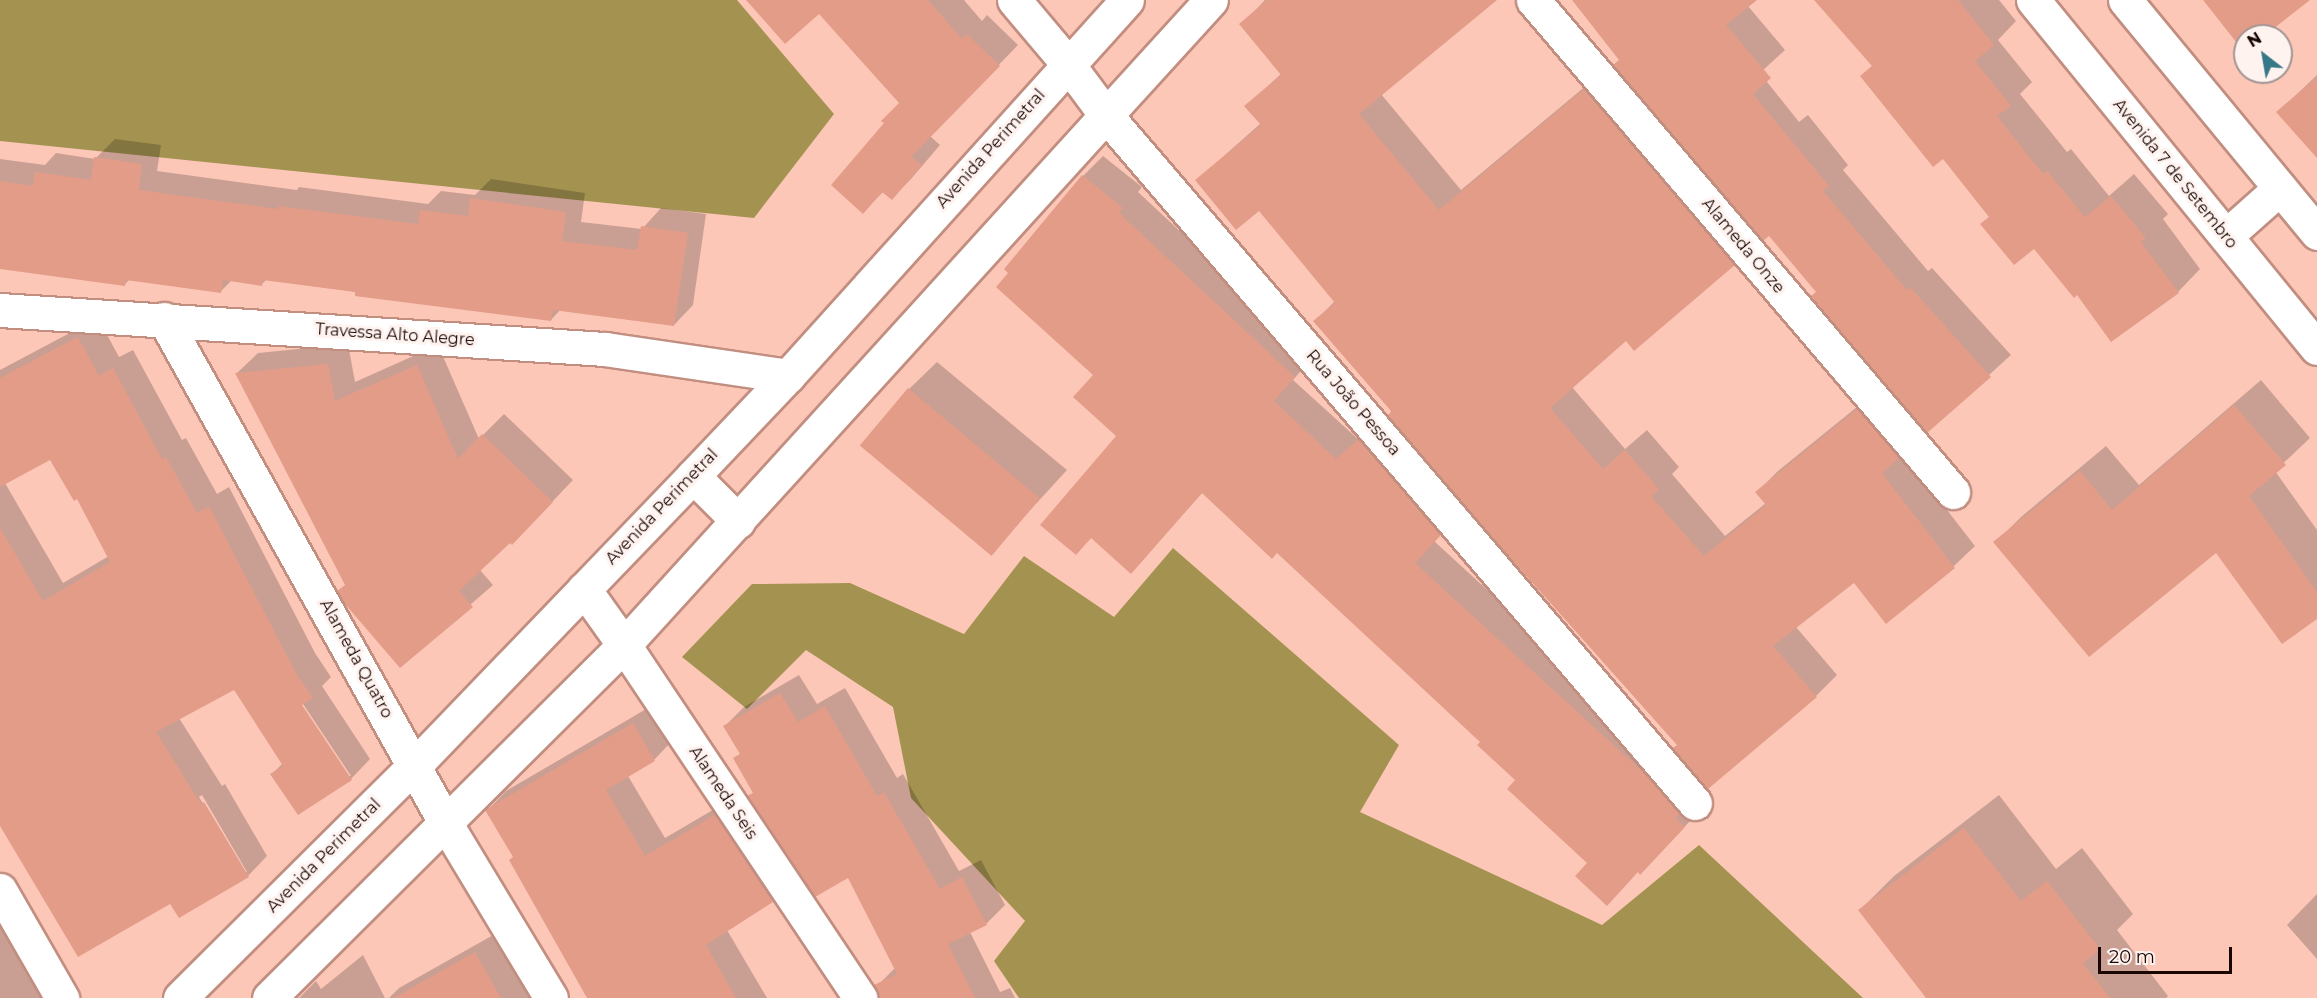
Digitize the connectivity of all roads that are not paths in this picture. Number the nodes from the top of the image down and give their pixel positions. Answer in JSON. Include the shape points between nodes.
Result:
{"nodes":[{"id":1,"x":1014,"y":0,"type":"edge"},
{"id":2,"x":1127,"y":0,"type":"edge"},
{"id":3,"x":1211,"y":0,"type":"edge"},
{"id":4,"x":1533,"y":0,"type":"edge"},
{"id":5,"x":2033,"y":0,"type":"edge"},
{"id":6,"x":2125,"y":0,"type":"edge"},
{"id":7,"x":1067,"y":63,"type":"junction"},
{"id":8,"x":1105,"y":114,"type":"junction"},
{"id":9,"x":2280,"y":188,"type":"junction"},
{"id":10,"x":2317,"y":233,"type":"edge"},
{"id":11,"x":2226,"y":236,"type":"junction"},
{"id":12,"x":0,"y":310,"type":"edge"},
{"id":13,"x":164,"y":319,"type":"junction"},
{"id":14,"x":2317,"y":348,"type":"edge"},
{"id":15,"x":788,"y":376,"type":"junction"},
{"id":16,"x":693,"y":476,"type":"junction"},
{"id":17,"x":1953,"y":492,"type":"dead end"},
{"id":18,"x":738,"y":521,"type":"junction"},
{"id":19,"x":584,"y":589,"type":"junction"},
{"id":20,"x":624,"y":645,"type":"junction"},
{"id":21,"x":415,"y":765,"type":"junction"},
{"id":22,"x":1695,"y":803,"type":"dead end"},
{"id":23,"x":446,"y":824,"type":"junction"},
{"id":24,"x":0,"y":890,"type":"edge"},
{"id":25,"x":62,"y":998,"type":"edge"},
{"id":26,"x":180,"y":998,"type":"edge"},
{"id":27,"x":269,"y":998,"type":"edge"},
{"id":28,"x":551,"y":998,"type":"edge"},
{"id":29,"x":860,"y":998,"type":"edge"}],
"edges":[{"from":1,"to":7,"type":"street","name":"Rua João Pessoa"},
{"from":2,"to":7,"type":"street","name":"Avenida Perimetral"},
{"from":3,"to":8,"type":"street"},
{"from":4,"to":17,"type":"street","name":"Alameda Onze"},
{"from":5,"to":11,"type":"street","name":"Avenida 7 de Setembro"},
{"from":6,"to":9,"type":"street"},
{"from":7,"to":8,"type":"street","name":"Rua João Pessoa"},
{"from":7,"to":15,"type":"street","name":"Avenida Perimetral"},
{"from":8,"to":18,"type":"street"},
{"from":8,"to":22,"type":"street","name":"Rua João Pessoa"},
{"from":9,"to":10,"type":"street"},
{"from":9,"to":11,"type":"street"},
{"from":11,"to":14,"type":"street","name":"Avenida 7 de Setembro"},
{"from":12,"to":13,"type":"street","name":"Travessa Alto Alegre"},
{"from":13,"to":15,"type":"street","name":"Travessa Alto Alegre","via":[[605,349]]},
{"from":13,"to":21,"type":"street","name":"Alameda Quatro"},
{"from":15,"to":16,"type":"street","name":"Avenida Perimetral"},
{"from":16,"to":18,"type":"street"},
{"from":16,"to":19,"type":"street","name":"Avenida Perimetral"},
{"from":18,"to":20,"type":"street"},
{"from":19,"to":20,"type":"street","name":"Alameda Seis"},
{"from":19,"to":21,"type":"street","name":"Avenida Perimetral"},
{"from":20,"to":23,"type":"street"},
{"from":20,"to":29,"type":"street","name":"Alameda Seis"},
{"from":21,"to":23,"type":"street","name":"Alameda Quatro"},
{"from":21,"to":26,"type":"street","name":"Avenida Perimetral"},
{"from":23,"to":27,"type":"street"},
{"from":23,"to":28,"type":"street","name":"Alameda Quatro"},
{"from":24,"to":25,"type":"street"}]}
